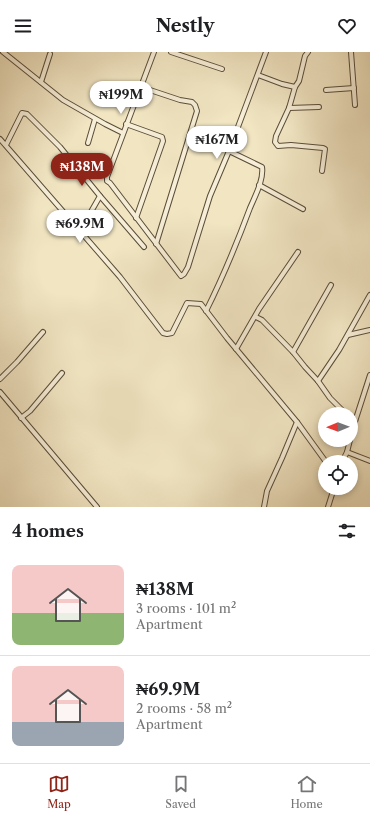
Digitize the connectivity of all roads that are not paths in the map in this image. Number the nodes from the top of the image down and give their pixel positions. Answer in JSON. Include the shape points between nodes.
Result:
{"nodes":[{"id":1,"x":3,"y":52,"type":"edge"},
{"id":2,"x":12,"y":52,"type":"edge"},
{"id":3,"x":154,"y":52,"type":"edge"},
{"id":4,"x":171,"y":52,"type":"edge"},
{"id":5,"x":266,"y":52,"type":"edge"},
{"id":6,"x":308,"y":52,"type":"edge"},
{"id":7,"x":351,"y":52,"type":"edge"},
{"id":8,"x":50,"y":54,"type":"dead end"},
{"id":9,"x":10,"y":57,"type":"junction"},
{"id":10,"x":222,"y":69,"type":"dead end"},
{"id":11,"x":258,"y":75,"type":"junction"},
{"id":12,"x":41,"y":82,"type":"junction"},
{"id":13,"x":141,"y":87,"type":"junction"},
{"id":14,"x":295,"y":87,"type":"junction"},
{"id":15,"x":354,"y":88,"type":"junction"},
{"id":16,"x":326,"y":90,"type":"dead end"},
{"id":17,"x":355,"y":105,"type":"dead end"},
{"id":18,"x":319,"y":107,"type":"dead end"},
{"id":19,"x":289,"y":108,"type":"junction"},
{"id":20,"x":96,"y":119,"type":"junction"},
{"id":21,"x":126,"y":124,"type":"junction"},
{"id":22,"x":123,"y":133,"type":"junction"},
{"id":23,"x":0,"y":139,"type":"edge"},
{"id":24,"x":88,"y":143,"type":"dead end"},
{"id":25,"x":6,"y":145,"type":"junction"},
{"id":26,"x":229,"y":151,"type":"junction"},
{"id":27,"x":322,"y":171,"type":"dead end"},
{"id":28,"x":259,"y":185,"type":"junction"},
{"id":29,"x":100,"y":196,"type":"junction"},
{"id":30,"x":303,"y":209,"type":"dead end"},
{"id":31,"x":136,"y":218,"type":"junction"},
{"id":32,"x":80,"y":231,"type":"junction"},
{"id":33,"x":156,"y":244,"type":"junction"},
{"id":34,"x":144,"y":247,"type":"dead end"},
{"id":35,"x":298,"y":252,"type":"dead end"},
{"id":36,"x":331,"y":285,"type":"dead end"},
{"id":37,"x":370,"y":295,"type":"edge"},
{"id":38,"x":206,"y":311,"type":"junction"},
{"id":39,"x":256,"y":316,"type":"junction"},
{"id":40,"x":370,"y":330,"type":"edge"},
{"id":41,"x":43,"y":332,"type":"dead end"},
{"id":42,"x":348,"y":335,"type":"junction"},
{"id":43,"x":236,"y":349,"type":"junction"},
{"id":44,"x":293,"y":352,"type":"junction"},
{"id":45,"x":62,"y":373,"type":"dead end"},
{"id":46,"x":370,"y":375,"type":"edge"},
{"id":47,"x":0,"y":379,"type":"edge"},
{"id":48,"x":318,"y":381,"type":"junction"},
{"id":49,"x":0,"y":392,"type":"edge"},
{"id":50,"x":339,"y":407,"type":"edge"},
{"id":51,"x":357,"y":407,"type":"edge"},
{"id":52,"x":21,"y":418,"type":"junction"},
{"id":53,"x":297,"y":422,"type":"junction"},
{"id":54,"x":348,"y":447,"type":"edge"},
{"id":55,"x":347,"y":452,"type":"junction"},
{"id":56,"x":321,"y":455,"type":"edge"},
{"id":57,"x":346,"y":455,"type":"edge"},
{"id":58,"x":370,"y":461,"type":"edge"},
{"id":59,"x":332,"y":495,"type":"edge"},
{"id":60,"x":97,"y":507,"type":"edge"},
{"id":61,"x":264,"y":507,"type":"edge"},
{"id":62,"x":328,"y":507,"type":"edge"}],
"edges":[{"from":1,"to":9,"type":"street"},
{"from":2,"to":9,"type":"street"},
{"from":3,"to":13,"type":"street"},
{"from":4,"to":10,"type":"street"},
{"from":5,"to":11,"type":"street"},
{"from":6,"to":14,"type":"street","via":[[299,82]]},
{"from":7,"to":15,"type":"street"},
{"from":8,"to":12,"type":"street"},
{"from":9,"to":12,"type":"street"},
{"from":11,"to":14,"type":"street"},
{"from":11,"to":26,"type":"street"},
{"from":12,"to":20,"type":"street","via":[[63,100]]},
{"from":13,"to":21,"type":"street"},
{"from":13,"to":33,"type":"street","via":[[192,102],[197,111]]},
{"from":14,"to":19,"type":"street"},
{"from":15,"to":16,"type":"street"},
{"from":15,"to":17,"type":"street"},
{"from":18,"to":19,"type":"street"},
{"from":19,"to":27,"type":"street","via":[[275,142],[278,146],[325,149]]},
{"from":20,"to":22,"type":"street"},
{"from":20,"to":24,"type":"street"},
{"from":21,"to":22,"type":"street"},
{"from":21,"to":31,"type":"street","via":[[162,136],[163,141]]},
{"from":22,"to":31,"type":"street","via":[[107,181]]},
{"from":23,"to":25,"type":"street"},
{"from":25,"to":29,"type":"street","via":[[22,113],[26,114],[60,147]]},
{"from":25,"to":32,"type":"street"},
{"from":26,"to":28,"type":"street","via":[[262,167]]},
{"from":26,"to":33,"type":"street","via":[[210,196],[184,274],[181,276]]},
{"from":28,"to":30,"type":"street"},
{"from":28,"to":38,"type":"street","via":[[231,260]]},
{"from":29,"to":32,"type":"street"},
{"from":29,"to":34,"type":"street"},
{"from":31,"to":33,"type":"street"},
{"from":32,"to":38,"type":"street","via":[[163,333],[172,333],[187,303],[202,304]]},
{"from":35,"to":39,"type":"street"},
{"from":36,"to":44,"type":"street"},
{"from":37,"to":42,"type":"street"},
{"from":38,"to":43,"type":"street"},
{"from":39,"to":43,"type":"street"},
{"from":39,"to":44,"type":"street"},
{"from":40,"to":42,"type":"street"},
{"from":41,"to":47,"type":"street"},
{"from":42,"to":48,"type":"street"},
{"from":43,"to":53,"type":"street"},
{"from":44,"to":48,"type":"street"},
{"from":45,"to":52,"type":"street"},
{"from":46,"to":51,"type":"street"},
{"from":48,"to":50,"type":"street"},
{"from":49,"to":52,"type":"street"},
{"from":52,"to":60,"type":"street"},
{"from":53,"to":56,"type":"street"},
{"from":53,"to":61,"type":"street","via":[[267,491]]},
{"from":54,"to":55,"type":"street"},
{"from":55,"to":57,"type":"street"},
{"from":55,"to":58,"type":"street"},
{"from":59,"to":62,"type":"street"}]}
